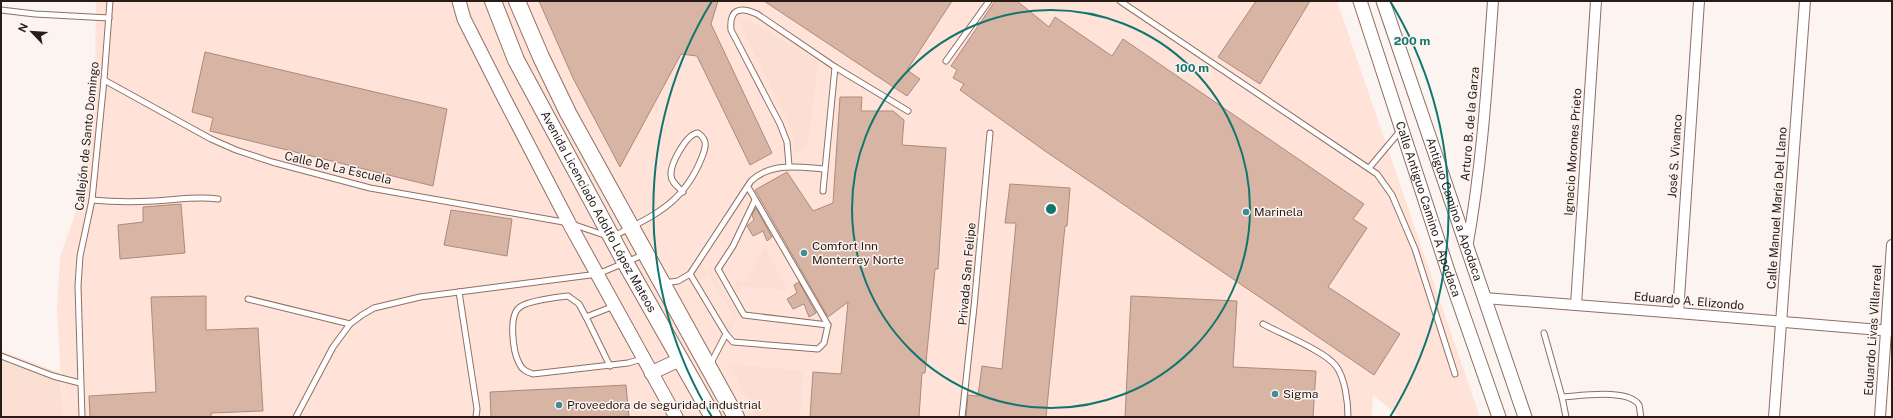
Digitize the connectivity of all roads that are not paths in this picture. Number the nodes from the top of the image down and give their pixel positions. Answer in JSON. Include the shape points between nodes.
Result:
{"nodes":[{"id":1,"x":110,"y":1,"type":"edge"},
{"id":2,"x":459,"y":1,"type":"edge"},
{"id":3,"x":494,"y":1,"type":"edge"},
{"id":4,"x":517,"y":1,"type":"edge"},
{"id":5,"x":989,"y":1,"type":"edge"},
{"id":6,"x":1120,"y":1,"type":"edge"},
{"id":7,"x":1360,"y":1,"type":"edge"},
{"id":8,"x":1383,"y":1,"type":"edge"},
{"id":9,"x":1493,"y":1,"type":"edge"},
{"id":10,"x":1596,"y":1,"type":"edge"},
{"id":11,"x":1699,"y":1,"type":"edge"},
{"id":12,"x":1806,"y":1,"type":"edge"},
{"id":13,"x":1,"y":10,"type":"edge"},
{"id":14,"x":109,"y":18,"type":"junction"},
{"id":15,"x":946,"y":61,"type":"dead end"},
{"id":16,"x":835,"y":67,"type":"junction"},
{"id":17,"x":104,"y":80,"type":"junction"},
{"id":18,"x":908,"y":111,"type":"dead end"},
{"id":19,"x":1402,"y":129,"type":"junction"},
{"id":20,"x":990,"y":133,"type":"dead end"},
{"id":21,"x":789,"y":166,"type":"junction"},
{"id":22,"x":1369,"y":168,"type":"junction"},
{"id":23,"x":824,"y":169,"type":"junction"},
{"id":24,"x":748,"y":187,"type":"junction"},
{"id":25,"x":823,"y":191,"type":"dead end"},
{"id":26,"x":683,"y":192,"type":"junction"},
{"id":27,"x":218,"y":199,"type":"dead end"},
{"id":28,"x":92,"y":200,"type":"junction"},
{"id":29,"x":755,"y":200,"type":"junction"},
{"id":30,"x":569,"y":223,"type":"junction"},
{"id":31,"x":632,"y":227,"type":"junction"},
{"id":32,"x":612,"y":237,"type":"junction"},
{"id":33,"x":1892,"y":245,"type":"edge"},
{"id":34,"x":1467,"y":248,"type":"junction"},
{"id":35,"x":646,"y":254,"type":"junction"},
{"id":36,"x":625,"y":262,"type":"junction"},
{"id":37,"x":598,"y":274,"type":"junction"},
{"id":38,"x":690,"y":274,"type":"junction"},
{"id":39,"x":663,"y":283,"type":"junction"},
{"id":40,"x":459,"y":292,"type":"junction"},
{"id":41,"x":1484,"y":298,"type":"junction"},
{"id":42,"x":248,"y":299,"type":"dead end"},
{"id":43,"x":1576,"y":305,"type":"junction"},
{"id":44,"x":615,"y":306,"type":"junction"},
{"id":45,"x":1678,"y":312,"type":"junction"},
{"id":46,"x":586,"y":317,"type":"junction"},
{"id":47,"x":1781,"y":323,"type":"junction"},
{"id":48,"x":350,"y":324,"type":"junction"},
{"id":49,"x":1263,"y":324,"type":"dead end"},
{"id":50,"x":828,"y":325,"type":"junction"},
{"id":51,"x":1889,"y":331,"type":"edge"},
{"id":52,"x":726,"y":334,"type":"junction"},
{"id":53,"x":1544,"y":334,"type":"dead end"},
{"id":54,"x":1,"y":356,"type":"edge"},
{"id":55,"x":643,"y":359,"type":"junction"},
{"id":56,"x":680,"y":359,"type":"junction"},
{"id":57,"x":610,"y":366,"type":"junction"},
{"id":58,"x":708,"y":367,"type":"junction"},
{"id":59,"x":651,"y":373,"type":"junction"},
{"id":60,"x":1455,"y":374,"type":"dead end"},
{"id":61,"x":80,"y":383,"type":"junction"},
{"id":62,"x":1562,"y":397,"type":"junction"},
{"id":63,"x":82,"y":417,"type":"edge"},
{"id":64,"x":296,"y":417,"type":"edge"},
{"id":65,"x":476,"y":417,"type":"edge"},
{"id":66,"x":676,"y":417,"type":"edge"},
{"id":67,"x":713,"y":417,"type":"edge"},
{"id":68,"x":736,"y":417,"type":"edge"},
{"id":69,"x":962,"y":417,"type":"edge"},
{"id":70,"x":1348,"y":417,"type":"edge"},
{"id":71,"x":1499,"y":417,"type":"edge"},
{"id":72,"x":1525,"y":417,"type":"edge"},
{"id":73,"x":1566,"y":417,"type":"edge"},
{"id":74,"x":1641,"y":417,"type":"edge"},
{"id":75,"x":1774,"y":417,"type":"edge"},
{"id":76,"x":1880,"y":417,"type":"edge"}],
"edges":[{"from":1,"to":14,"type":"lane","name":"Callejón de Santo Domingo"},
{"from":2,"to":30,"type":"street","via":[[464,19]]},
{"from":3,"to":32,"type":"main road","name":"Avenida Licenciado Adolfo López Mateos","via":[[516,60]]},
{"from":4,"to":31,"type":"main road","name":"Avenida Licenciado Adolfo López Mateos","via":[[540,57],[568,113]]},
{"from":5,"to":15,"type":"lane"},
{"from":6,"to":22,"type":"lane"},
{"from":7,"to":19,"type":"street","name":"Calle Antiguo Camino A Apodaca"},
{"from":8,"to":34,"type":"street","name":"Antiguo Camino a Apodaca"},
{"from":9,"to":34,"type":"street","name":"Arturo B. de la Garza","via":[[1481,152]]},
{"from":10,"to":43,"type":"street","name":"Ignacio Morones Prieto"},
{"from":11,"to":45,"type":"street","name":"José S. Vivanco"},
{"from":12,"to":47,"type":"street","name":"Calle Manuel María Del Llano"},
{"from":13,"to":14,"type":"lane"},
{"from":14,"to":17,"type":"lane","name":"Callejón de Santo Domingo"},
{"from":16,"to":18,"type":"lane"},
{"from":16,"to":21,"type":"lane","via":[[757,14],[747,9],[739,9],[734,13],[731,30],[780,124],[787,142]]},
{"from":16,"to":23,"type":"lane"},
{"from":17,"to":28,"type":"lane","name":"Callejón de Santo Domingo"},
{"from":17,"to":30,"type":"lane","name":"Calle De La Escuela","via":[[211,139],[272,162],[370,188]]},
{"from":19,"to":22,"type":"lane"},
{"from":19,"to":71,"type":"street","name":"Calle Antiguo Camino A Apodaca"},
{"from":20,"to":69,"type":"lane","name":"Privada San Felipe"},
{"from":21,"to":23,"type":"lane"},
{"from":21,"to":24,"type":"lane","via":[[760,175],[751,181]]},
{"from":22,"to":60,"type":"lane","via":[[1386,185],[1400,211],[1415,249]]},
{"from":23,"to":25,"type":"lane"},
{"from":24,"to":29,"type":"lane"},
{"from":24,"to":38,"type":"lane"},
{"from":26,"to":26,"type":"lane","via":[[701,160],[706,144],[698,133],[693,134],[683,145],[670,172],[672,180]]},
{"from":26,"to":31,"type":"lane","via":[[667,207]]},
{"from":27,"to":28,"type":"lane","via":[[199,197],[112,202]]},
{"from":28,"to":61,"type":"lane","name":"Callejón de Santo Domingo","via":[[80,256],[78,286]]},
{"from":29,"to":50,"type":"lane"},
{"from":29,"to":50,"type":"lane","via":[[733,246],[718,269],[744,315]]},
{"from":30,"to":32,"type":"lane","name":"Calle De La Escuela"},
{"from":30,"to":37,"type":"street"},
{"from":31,"to":32,"type":"lane"},
{"from":31,"to":35,"type":"main road","name":"Avenida Licenciado Adolfo López Mateos"},
{"from":32,"to":36,"type":"main road","name":"Avenida Licenciado Adolfo López Mateos"},
{"from":33,"to":51,"type":"street","name":"Eduardo Livas Villarreal"},
{"from":34,"to":41,"type":"street","name":"Antiguo Camino a Apodaca"},
{"from":35,"to":36,"type":"lane"},
{"from":35,"to":39,"type":"main road","name":"Avenida Licenciado Adolfo López Mateos"},
{"from":36,"to":37,"type":"lane"},
{"from":36,"to":56,"type":"main road","name":"Avenida Licenciado Adolfo López Mateos"},
{"from":37,"to":40,"type":"lane"},
{"from":37,"to":44,"type":"street"},
{"from":38,"to":39,"type":"lane","via":[[678,281]]},
{"from":38,"to":52,"type":"lane"},
{"from":39,"to":58,"type":"main road","name":"Avenida Licenciado Adolfo López Mateos"},
{"from":40,"to":48,"type":"lane","via":[[420,297],[374,308]]},
{"from":40,"to":65,"type":"lane","via":[[477,409]]},
{"from":41,"to":43,"type":"street","name":"Eduardo A. Elizondo"},
{"from":41,"to":72,"type":"street","name":"Antiguo Camino a Apodaca"},
{"from":42,"to":48,"type":"lane"},
{"from":43,"to":45,"type":"street","name":"Eduardo A. Elizondo"},
{"from":44,"to":46,"type":"lane"},
{"from":44,"to":55,"type":"street"},
{"from":45,"to":47,"type":"street","name":"Eduardo A. Elizondo"},
{"from":46,"to":57,"type":"lane"},
{"from":46,"to":57,"type":"lane","via":[[579,304],[568,296],[520,306],[513,315],[512,328],[518,363],[524,371],[533,374]]},
{"from":47,"to":51,"type":"street","name":"Eduardo A. Elizondo"},
{"from":47,"to":75,"type":"street","name":"Calle Manuel María Del Llano"},
{"from":48,"to":64,"type":"lane","via":[[333,347]]},
{"from":49,"to":70,"type":"lane","via":[[1328,358],[1337,367],[1342,380]]},
{"from":50,"to":52,"type":"lane","via":[[824,342],[818,349],[736,343]]},
{"from":51,"to":76,"type":"street","name":"Eduardo Livas Villarreal"},
{"from":52,"to":58,"type":"lane"},
{"from":53,"to":62,"type":"lane"},
{"from":54,"to":61,"type":"lane","via":[[53,376]]},
{"from":55,"to":57,"type":"lane"},
{"from":55,"to":59,"type":"street"},
{"from":56,"to":59,"type":"street"},
{"from":56,"to":67,"type":"main road","name":"Avenida Licenciado Adolfo López Mateos"},
{"from":58,"to":68,"type":"main road","name":"Avenida Licenciado Adolfo López Mateos"},
{"from":59,"to":66,"type":"street"},
{"from":61,"to":63,"type":"lane","name":"Callejón de Santo Domingo"},
{"from":62,"to":73,"type":"lane"},
{"from":62,"to":74,"type":"lane","via":[[1618,394],[1638,404]]}]}
